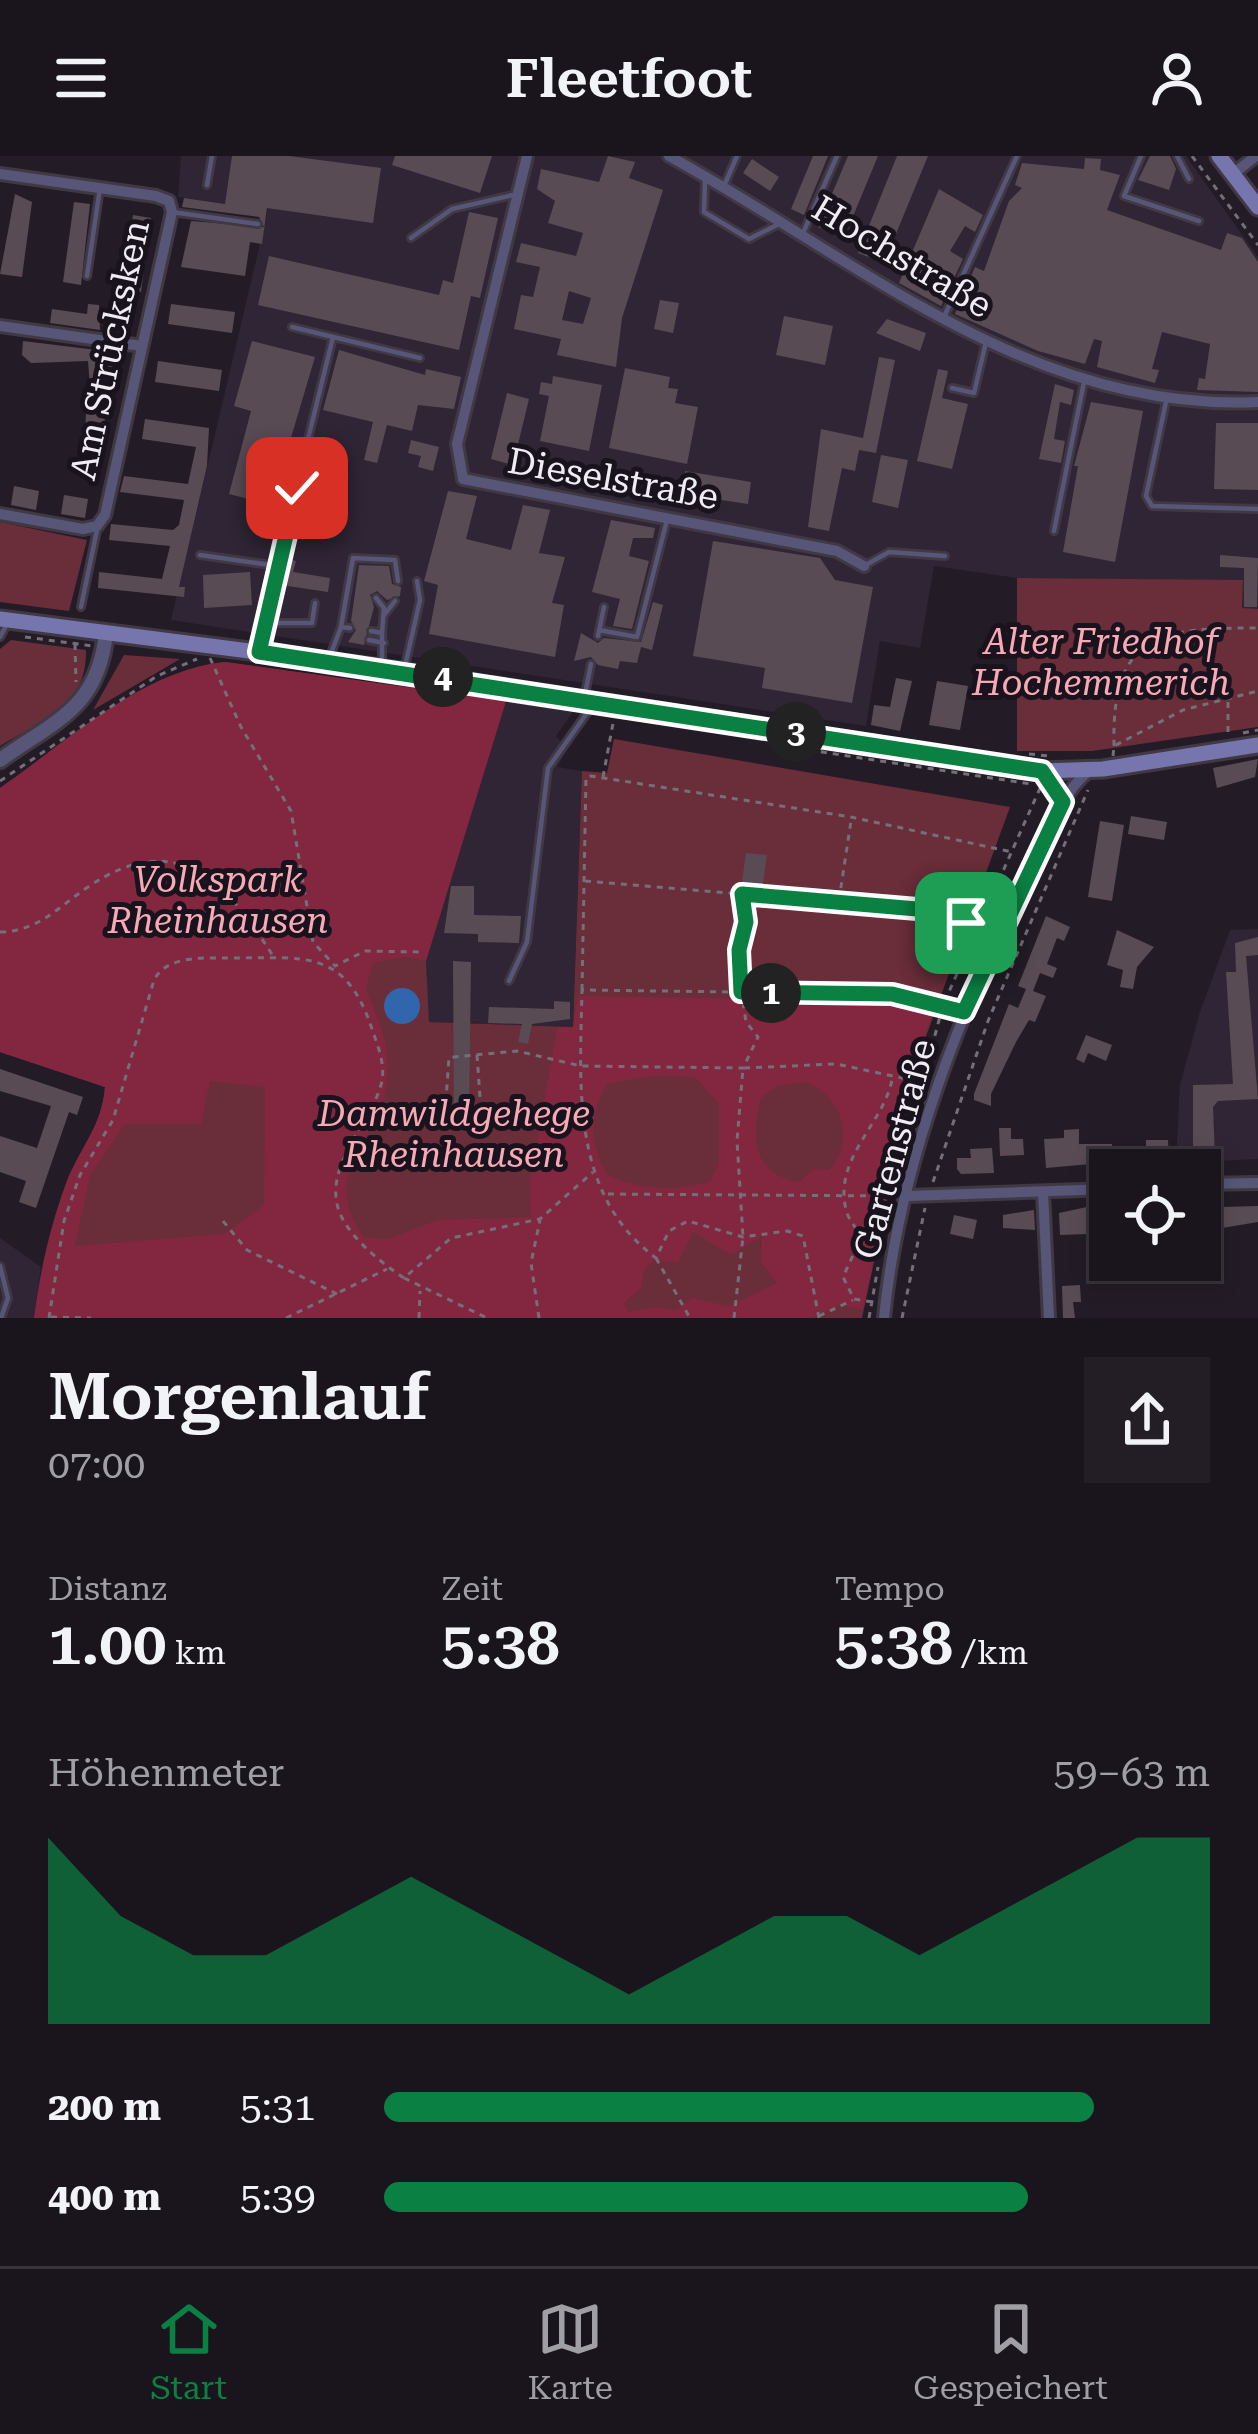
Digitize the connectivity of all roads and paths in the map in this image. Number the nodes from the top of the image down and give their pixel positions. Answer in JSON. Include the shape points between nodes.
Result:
{"nodes":[{"id":1,"x":212,"y":156,"type":"edge"},
{"id":2,"x":527,"y":156,"type":"edge"},
{"id":3,"x":669,"y":156,"type":"edge"},
{"id":4,"x":737,"y":156,"type":"edge"},
{"id":5,"x":837,"y":156,"type":"edge"},
{"id":6,"x":1017,"y":156,"type":"edge"},
{"id":7,"x":1141,"y":156,"type":"edge"},
{"id":8,"x":1177,"y":156,"type":"edge"},
{"id":9,"x":1192,"y":156,"type":"edge"},
{"id":10,"x":1219,"y":156,"type":"edge"},
{"id":11,"x":1256,"y":156,"type":"edge"},
{"id":12,"x":0,"y":174,"type":"edge"},
{"id":13,"x":1233,"y":174,"type":"junction"},
{"id":14,"x":705,"y":176,"type":"junction"},
{"id":15,"x":1190,"y":179,"type":"dead end"},
{"id":16,"x":207,"y":185,"type":"dead end"},
{"id":17,"x":724,"y":186,"type":"junction"},
{"id":18,"x":1252,"y":186,"type":"edge"},
{"id":19,"x":100,"y":188,"type":"junction"},
{"id":20,"x":517,"y":195,"type":"junction"},
{"id":21,"x":1258,"y":207,"type":"edge"},
{"id":22,"x":172,"y":212,"type":"junction"},
{"id":23,"x":1199,"y":221,"type":"dead end"},
{"id":24,"x":784,"y":222,"type":"junction"},
{"id":25,"x":257,"y":224,"type":"dead end"},
{"id":26,"x":802,"y":234,"type":"junction"},
{"id":27,"x":411,"y":238,"type":"dead end"},
{"id":28,"x":1258,"y":245,"type":"edge"},
{"id":29,"x":87,"y":276,"type":"dead end"},
{"id":30,"x":941,"y":322,"type":"junction"},
{"id":31,"x":0,"y":326,"type":"edge"},
{"id":32,"x":292,"y":327,"type":"dead end"},
{"id":33,"x":333,"y":337,"type":"junction"},
{"id":34,"x":986,"y":342,"type":"junction"},
{"id":35,"x":142,"y":346,"type":"junction"},
{"id":36,"x":420,"y":358,"type":"dead end"},
{"id":37,"x":1085,"y":376,"type":"junction"},
{"id":38,"x":952,"y":388,"type":"dead end"},
{"id":39,"x":1167,"y":397,"type":"junction"},
{"id":40,"x":1258,"y":402,"type":"edge"},
{"id":41,"x":1258,"y":509,"type":"edge"},
{"id":42,"x":0,"y":514,"type":"edge"},
{"id":43,"x":667,"y":520,"type":"junction"},
{"id":44,"x":97,"y":526,"type":"junction"},
{"id":45,"x":1054,"y":531,"type":"dead end"},
{"id":46,"x":200,"y":555,"type":"dead end"},
{"id":47,"x":945,"y":556,"type":"dead end"},
{"id":48,"x":278,"y":566,"type":"junction"},
{"id":49,"x":864,"y":566,"type":"joint"},
{"id":50,"x":418,"y":580,"type":"dead end"},
{"id":51,"x":398,"y":581,"type":"dead end"},
{"id":52,"x":376,"y":598,"type":"dead end"},
{"id":53,"x":395,"y":601,"type":"dead end"},
{"id":54,"x":315,"y":603,"type":"dead end"},
{"id":55,"x":81,"y":607,"type":"dead end"},
{"id":56,"x":374,"y":607,"type":"dead end"},
{"id":57,"x":604,"y":607,"type":"dead end"},
{"id":58,"x":383,"y":614,"type":"junction"},
{"id":59,"x":373,"y":619,"type":"dead end"},
{"id":60,"x":4,"y":620,"type":"edge"},
{"id":61,"x":263,"y":623,"type":"junction"},
{"id":62,"x":341,"y":627,"type":"junction"},
{"id":63,"x":350,"y":628,"type":"dead end"},
{"id":64,"x":1258,"y":628,"type":"edge"},
{"id":65,"x":371,"y":631,"type":"dead end"},
{"id":66,"x":106,"y":633,"type":"junction"},
{"id":67,"x":382,"y":633,"type":"junction"},
{"id":68,"x":339,"y":636,"type":"junction"},
{"id":69,"x":0,"y":637,"type":"edge"},
{"id":70,"x":349,"y":638,"type":"dead end"},
{"id":71,"x":369,"y":640,"type":"dead end"},
{"id":72,"x":384,"y":643,"type":"junction"},
{"id":73,"x":74,"y":645,"type":"dead end"},
{"id":74,"x":259,"y":652,"type":"junction"},
{"id":75,"x":327,"y":661,"type":"junction"},
{"id":76,"x":591,"y":664,"type":"dead end"},
{"id":77,"x":381,"y":668,"type":"junction"},
{"id":78,"x":404,"y":672,"type":"junction"},
{"id":79,"x":1258,"y":691,"type":"edge"},
{"id":80,"x":66,"y":696,"type":"dead end"},
{"id":81,"x":588,"y":699,"type":"junction"},
{"id":82,"x":1228,"y":700,"type":"junction"},
{"id":83,"x":614,"y":716,"type":"dead end"},
{"id":84,"x":1258,"y":730,"type":"edge"},
{"id":85,"x":1258,"y":745,"type":"edge"},
{"id":86,"x":1114,"y":746,"type":"junction"},
{"id":87,"x":1021,"y":754,"type":"dead end"},
{"id":88,"x":1102,"y":755,"type":"dead end"},
{"id":89,"x":1066,"y":758,"type":"dead end"},
{"id":90,"x":0,"y":760,"type":"edge"},
{"id":91,"x":1042,"y":771,"type":"junction"},
{"id":92,"x":604,"y":777,"type":"junction"},
{"id":93,"x":1089,"y":777,"type":"junction"},
{"id":94,"x":0,"y":781,"type":"edge"},
{"id":95,"x":1063,"y":802,"type":"junction"},
{"id":96,"x":851,"y":818,"type":"junction"},
{"id":97,"x":1012,"y":852,"type":"dead end"},
{"id":98,"x":585,"y":881,"type":"junction"},
{"id":99,"x":742,"y":894,"type":"junction"},
{"id":100,"x":839,"y":902,"type":"junction"},
{"id":101,"x":974,"y":927,"type":"dead end"},
{"id":102,"x":0,"y":932,"type":"edge"},
{"id":103,"x":422,"y":952,"type":"dead end"},
{"id":104,"x":275,"y":958,"type":"junction"},
{"id":105,"x":335,"y":966,"type":"junction"},
{"id":106,"x":509,"y":981,"type":"dead end"},
{"id":107,"x":583,"y":990,"type":"junction"},
{"id":108,"x":741,"y":992,"type":"junction"},
{"id":109,"x":964,"y":1012,"type":"junction"},
{"id":110,"x":477,"y":1055,"type":"junction"},
{"id":111,"x":581,"y":1066,"type":"junction"},
{"id":112,"x":743,"y":1068,"type":"junction"},
{"id":113,"x":892,"y":1077,"type":"junction"},
{"id":114,"x":918,"y":1082,"type":"dead end"},
{"id":115,"x":593,"y":1172,"type":"junction"},
{"id":116,"x":1258,"y":1183,"type":"edge"},
{"id":117,"x":1221,"y":1184,"type":"edge"},
{"id":118,"x":1089,"y":1190,"type":"edge"},
{"id":119,"x":1043,"y":1192,"type":"junction"},
{"id":120,"x":607,"y":1194,"type":"junction"},
{"id":121,"x":738,"y":1196,"type":"junction"},
{"id":122,"x":847,"y":1196,"type":"junction"},
{"id":123,"x":908,"y":1196,"type":"junction"},
{"id":124,"x":929,"y":1196,"type":"junction"},
{"id":125,"x":539,"y":1219,"type":"junction"},
{"id":126,"x":224,"y":1221,"type":"dead end"},
{"id":127,"x":743,"y":1237,"type":"junction"},
{"id":128,"x":656,"y":1258,"type":"junction"},
{"id":129,"x":0,"y":1266,"type":"edge"},
{"id":130,"x":388,"y":1268,"type":"junction"},
{"id":131,"x":404,"y":1278,"type":"junction"},
{"id":132,"x":421,"y":1289,"type":"junction"},
{"id":133,"x":337,"y":1294,"type":"junction"},
{"id":134,"x":854,"y":1299,"type":"junction"},
{"id":135,"x":886,"y":1304,"type":"junction"},
{"id":136,"x":819,"y":1317,"type":"edge"},
{"id":137,"x":1,"y":1318,"type":"edge"},
{"id":138,"x":49,"y":1318,"type":"edge"},
{"id":139,"x":91,"y":1318,"type":"edge"},
{"id":140,"x":286,"y":1318,"type":"edge"},
{"id":141,"x":418,"y":1318,"type":"edge"},
{"id":142,"x":487,"y":1318,"type":"edge"},
{"id":143,"x":539,"y":1318,"type":"edge"},
{"id":144,"x":690,"y":1318,"type":"edge"},
{"id":145,"x":734,"y":1318,"type":"edge"},
{"id":146,"x":884,"y":1318,"type":"edge"},
{"id":147,"x":902,"y":1318,"type":"edge"},
{"id":148,"x":1049,"y":1318,"type":"edge"}],
"edges":[{"from":1,"to":16,"type":"lane"},
{"from":2,"to":20,"type":"street","name":"Dieselstraße"},
{"from":3,"to":14,"type":"street","name":"Hochstraße"},
{"from":4,"to":17,"type":"lane"},
{"from":5,"to":26,"type":"lane"},
{"from":6,"to":30,"type":"lane"},
{"from":7,"to":23,"type":"lane","via":[[1124,196]]},
{"from":8,"to":15,"type":"lane"},
{"from":9,"to":28,"type":"path"},
{"from":10,"to":13,"type":"main road"},
{"from":11,"to":13,"type":"street"},
{"from":12,"to":19,"type":"street","name":"Am Strücksken"},
{"from":13,"to":18,"type":"main road"},
{"from":14,"to":17,"type":"street","name":"Hochstraße"},
{"from":14,"to":24,"type":"lane","via":[[704,212],[727,227],[749,239]]},
{"from":17,"to":24,"type":"street","name":"Hochstraße"},
{"from":18,"to":21,"type":"main road"},
{"from":19,"to":22,"type":"street","name":"Am Strücksken","via":[[156,196]]},
{"from":19,"to":29,"type":"lane"},
{"from":20,"to":27,"type":"lane","via":[[452,208]]},
{"from":20,"to":43,"type":"street","name":"Dieselstraße","via":[[457,468],[476,485]]},
{"from":22,"to":25,"type":"lane"},
{"from":22,"to":35,"type":"street","name":"Am Strücksken"},
{"from":24,"to":26,"type":"street","name":"Hochstraße"},
{"from":26,"to":30,"type":"street","name":"Hochstraße"},
{"from":30,"to":34,"type":"street","name":"Hochstraße"},
{"from":31,"to":35,"type":"street"},
{"from":32,"to":33,"type":"lane"},
{"from":33,"to":36,"type":"lane"},
{"from":33,"to":48,"type":"lane"},
{"from":34,"to":37,"type":"street","name":"Hochstraße"},
{"from":34,"to":38,"type":"lane","via":[[974,393]]},
{"from":35,"to":44,"type":"street","name":"Am Strücksken"},
{"from":37,"to":39,"type":"street","name":"Hochstraße"},
{"from":37,"to":45,"type":"lane"},
{"from":39,"to":40,"type":"street","name":"Hochstraße"},
{"from":39,"to":41,"type":"lane","via":[[1146,496],[1152,506]]},
{"from":42,"to":44,"type":"street"},
{"from":43,"to":49,"type":"street","name":"Dieselstraße","via":[[837,551]]},
{"from":43,"to":57,"type":"lane","via":[[637,637],[598,633]]},
{"from":44,"to":55,"type":"lane","name":"Am Strücksken"},
{"from":46,"to":48,"type":"lane"},
{"from":47,"to":49,"type":"lane","via":[[889,552]]},
{"from":48,"to":61,"type":"lane"},
{"from":50,"to":78,"type":"lane"},
{"from":51,"to":62,"type":"lane","via":[[395,560],[358,554]]},
{"from":52,"to":58,"type":"lane"},
{"from":53,"to":58,"type":"lane"},
{"from":54,"to":61,"type":"lane","via":[[312,622]]},
{"from":56,"to":58,"type":"lane"},
{"from":58,"to":59,"type":"lane"},
{"from":58,"to":67,"type":"lane"},
{"from":60,"to":66,"type":"main road"},
{"from":60,"to":69,"type":"lane"},
{"from":61,"to":74,"type":"lane"},
{"from":62,"to":63,"type":"lane"},
{"from":62,"to":68,"type":"lane"},
{"from":64,"to":86,"type":"path","via":[[1160,635],[1119,681]]},
{"from":65,"to":67,"type":"lane"},
{"from":66,"to":74,"type":"main road"},
{"from":66,"to":90,"type":"street","via":[[100,676],[82,703]]},
{"from":67,"to":72,"type":"lane"},
{"from":68,"to":70,"type":"lane"},
{"from":68,"to":75,"type":"lane"},
{"from":71,"to":72,"type":"lane"},
{"from":72,"to":77,"type":"lane"},
{"from":73,"to":80,"type":"path","via":[[77,681]]},
{"from":74,"to":75,"type":"main road"},
{"from":75,"to":77,"type":"main road"},
{"from":76,"to":81,"type":"lane"},
{"from":77,"to":78,"type":"main road"},
{"from":78,"to":81,"type":"main road"},
{"from":79,"to":82,"type":"path"},
{"from":81,"to":91,"type":"main road"},
{"from":81,"to":106,"type":"lane","via":[[590,712],[548,768],[527,942]]},
{"from":82,"to":84,"type":"path","via":[[1228,735]]},
{"from":82,"to":86,"type":"path","via":[[1183,710]]},
{"from":83,"to":92,"type":"path"},
{"from":85,"to":93,"type":"main road"},
{"from":86,"to":88,"type":"path","via":[[1114,754]]},
{"from":87,"to":89,"type":"path"},
{"from":91,"to":93,"type":"main road"},
{"from":91,"to":95,"type":"street"},
{"from":92,"to":96,"type":"path"},
{"from":92,"to":98,"type":"path","via":[[586,778]]},
{"from":93,"to":95,"type":"street","name":"Gartenstraße"},
{"from":93,"to":124,"type":"path","via":[[959,1093]]},
{"from":94,"to":105,"type":"path","via":[[157,676],[210,656],[291,811],[313,942]]},
{"from":95,"to":109,"type":"street","name":"Gartenstraße"},
{"from":96,"to":97,"type":"path"},
{"from":96,"to":100,"type":"path"},
{"from":98,"to":99,"type":"path"},
{"from":98,"to":107,"type":"path"},
{"from":99,"to":100,"type":"path"},
{"from":99,"to":108,"type":"path"},
{"from":100,"to":101,"type":"path","via":[[937,912]]},
{"from":102,"to":104,"type":"path","via":[[42,922],[109,875],[178,863],[207,872]]},
{"from":103,"to":105,"type":"path","via":[[365,950]]},
{"from":104,"to":105,"type":"path"},
{"from":104,"to":138,"type":"path","via":[[185,961],[158,971],[113,1120],[64,1221]]},
{"from":105,"to":130,"type":"path","via":[[364,1004],[383,1067],[340,1169],[337,1204]]},
{"from":107,"to":108,"type":"path"},
{"from":107,"to":111,"type":"path"},
{"from":108,"to":109,"type":"path","via":[[892,994]]},
{"from":108,"to":112,"type":"path","via":[[758,1037]]},
{"from":109,"to":123,"type":"street","name":"Gartenstraße"},
{"from":110,"to":110,"type":"path","via":[[449,1058],[444,1126],[482,1125]]},
{"from":110,"to":111,"type":"path","via":[[517,1052]]},
{"from":111,"to":112,"type":"path"},
{"from":111,"to":115,"type":"path","via":[[581,1136]]},
{"from":112,"to":113,"type":"path","via":[[836,1064]]},
{"from":112,"to":121,"type":"path"},
{"from":113,"to":114,"type":"path"},
{"from":113,"to":122,"type":"path","via":[[888,1102],[853,1155]]},
{"from":115,"to":120,"type":"path"},
{"from":115,"to":125,"type":"path"},
{"from":116,"to":117,"type":"street"},
{"from":118,"to":119,"type":"street"},
{"from":119,"to":124,"type":"street"},
{"from":119,"to":148,"type":"street"},
{"from":120,"to":121,"type":"path"},
{"from":120,"to":128,"type":"path","via":[[630,1235]]},
{"from":121,"to":122,"type":"path"},
{"from":121,"to":127,"type":"path"},
{"from":122,"to":123,"type":"path"},
{"from":122,"to":134,"type":"path","via":[[861,1238],[843,1277]]},
{"from":123,"to":124,"type":"street"},
{"from":123,"to":135,"type":"street","name":"Gartenstraße"},
{"from":124,"to":147,"type":"path"},
{"from":125,"to":131,"type":"path","via":[[451,1238]]},
{"from":125,"to":143,"type":"path","via":[[531,1263]]},
{"from":126,"to":133,"type":"path","via":[[247,1250]]},
{"from":127,"to":128,"type":"path","via":[[688,1221],[669,1231]]},
{"from":127,"to":136,"type":"path","via":[[803,1236]]},
{"from":127,"to":145,"type":"path"},
{"from":128,"to":144,"type":"path"},
{"from":129,"to":137,"type":"lane","via":[[8,1298]]},
{"from":130,"to":131,"type":"path"},
{"from":130,"to":133,"type":"path"},
{"from":131,"to":132,"type":"path"},
{"from":132,"to":141,"type":"path"},
{"from":132,"to":142,"type":"path"},
{"from":133,"to":140,"type":"path"},
{"from":134,"to":135,"type":"path"},
{"from":134,"to":136,"type":"path"},
{"from":135,"to":146,"type":"street","name":"Gartenstraße"},
{"from":138,"to":139,"type":"path"}]}
